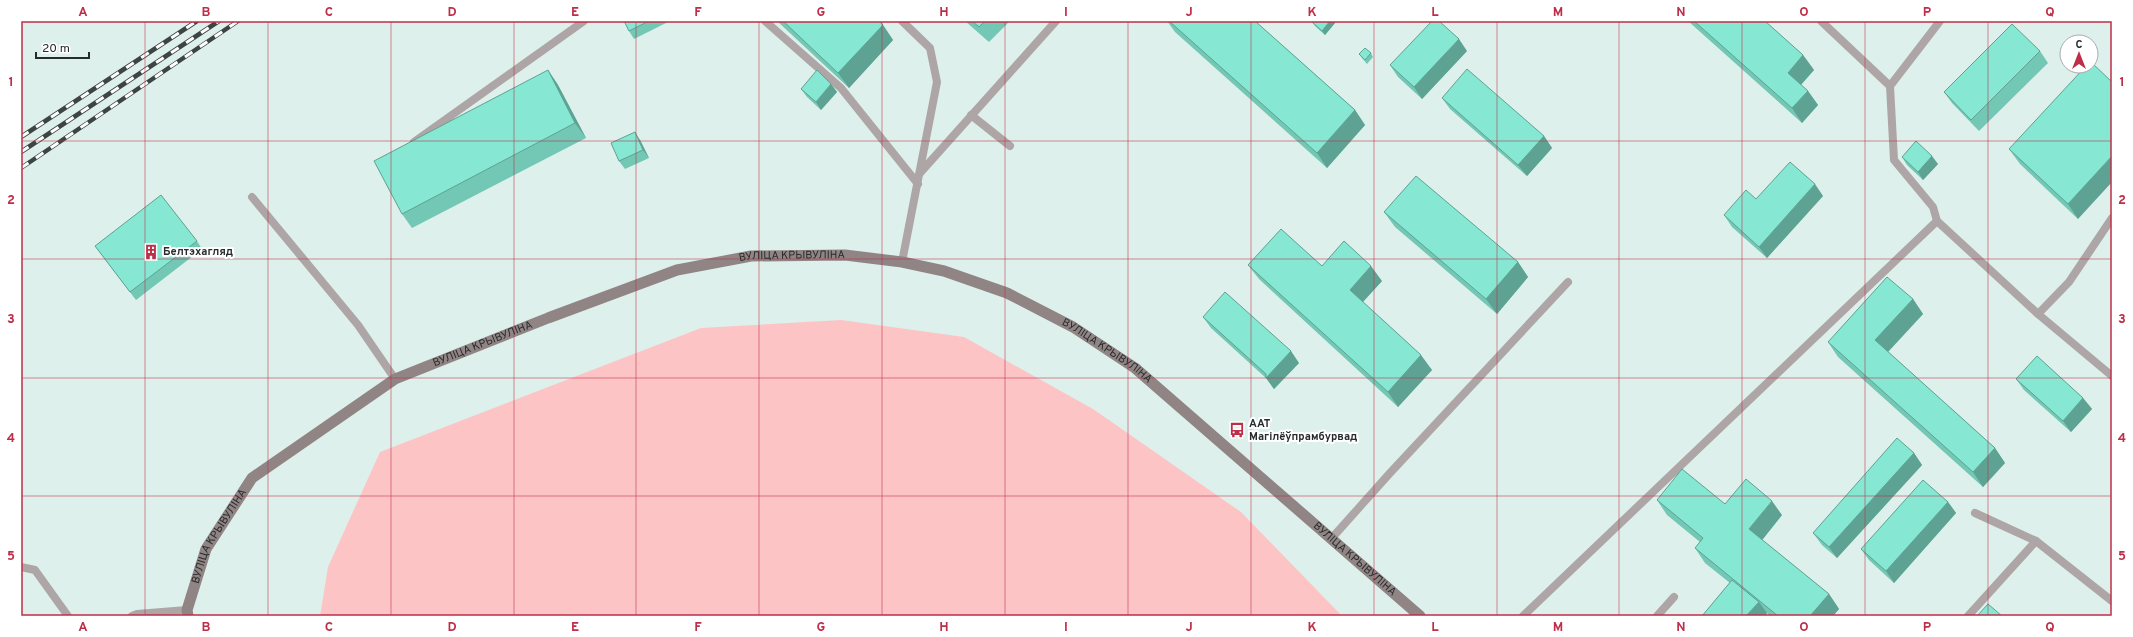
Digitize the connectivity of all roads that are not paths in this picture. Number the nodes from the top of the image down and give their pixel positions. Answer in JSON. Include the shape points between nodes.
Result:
{"nodes":[{"id":1,"x":584,"y":21,"type":"edge"},
{"id":2,"x":765,"y":21,"type":"edge"},
{"id":3,"x":902,"y":21,"type":"edge"},
{"id":4,"x":1056,"y":21,"type":"edge"},
{"id":5,"x":1821,"y":21,"type":"edge"},
{"id":6,"x":1940,"y":21,"type":"edge"},
{"id":7,"x":1890,"y":86,"type":"junction"},
{"id":8,"x":971,"y":115,"type":"junction"},
{"id":9,"x":1010,"y":146,"type":"dead end"},
{"id":10,"x":405,"y":148,"type":"edge"},
{"id":11,"x":920,"y":173,"type":"junction"},
{"id":12,"x":918,"y":184,"type":"junction"},
{"id":13,"x":252,"y":197,"type":"dead end"},
{"id":14,"x":2112,"y":218,"type":"edge"},
{"id":15,"x":1938,"y":221,"type":"junction"},
{"id":16,"x":902,"y":262,"type":"junction"},
{"id":17,"x":1568,"y":282,"type":"dead end"},
{"id":18,"x":2038,"y":314,"type":"junction"},
{"id":19,"x":2112,"y":376,"type":"edge"},
{"id":20,"x":395,"y":379,"type":"junction"},
{"id":21,"x":1975,"y":513,"type":"dead end"},
{"id":22,"x":1331,"y":539,"type":"junction"},
{"id":23,"x":2036,"y":541,"type":"junction"},
{"id":24,"x":21,"y":567,"type":"edge"},
{"id":25,"x":1674,"y":597,"type":"dead end"},
{"id":26,"x":2112,"y":600,"type":"edge"},
{"id":27,"x":188,"y":613,"type":"edge"},
{"id":28,"x":68,"y":616,"type":"edge"},
{"id":29,"x":132,"y":616,"type":"edge"},
{"id":30,"x":1420,"y":616,"type":"edge"},
{"id":31,"x":1523,"y":616,"type":"edge"},
{"id":32,"x":1657,"y":616,"type":"edge"},
{"id":33,"x":1968,"y":616,"type":"edge"}],
"edges":[{"from":1,"to":10,"type":"lane"},
{"from":2,"to":12,"type":"lane","via":[[842,88]]},
{"from":3,"to":11,"type":"lane","via":[[930,48],[937,82]]},
{"from":4,"to":8,"type":"lane"},
{"from":5,"to":7,"type":"lane"},
{"from":6,"to":7,"type":"lane"},
{"from":7,"to":15,"type":"lane","via":[[1894,160],[1933,207]]},
{"from":8,"to":9,"type":"lane"},
{"from":8,"to":11,"type":"lane"},
{"from":11,"to":12,"type":"lane"},
{"from":12,"to":16,"type":"lane"},
{"from":13,"to":20,"type":"lane","via":[[358,325]]},
{"from":14,"to":18,"type":"lane","via":[[2069,282]]},
{"from":15,"to":18,"type":"lane"},
{"from":15,"to":31,"type":"lane"},
{"from":16,"to":20,"type":"main road","name":"ВУЛІЦА КРЫВУЛІНА","via":[[845,255],[751,256],[677,270]]},
{"from":16,"to":22,"type":"main road","name":"ВУЛІЦА КРЫВУЛІНА","via":[[944,271],[1007,293],[1073,327],[1135,368]]},
{"from":17,"to":22,"type":"lane"},
{"from":18,"to":19,"type":"lane"},
{"from":20,"to":27,"type":"main road","name":"ВУЛІЦА КРЫВУЛІНА","via":[[252,478],[206,548]]},
{"from":21,"to":23,"type":"lane"},
{"from":22,"to":30,"type":"main road","name":"ВУЛІЦА КРЫВУЛІНА"},
{"from":23,"to":26,"type":"lane"},
{"from":23,"to":33,"type":"lane"},
{"from":24,"to":28,"type":"lane","via":[[36,570]]},
{"from":25,"to":32,"type":"lane"},
{"from":27,"to":29,"type":"lane"}]}
